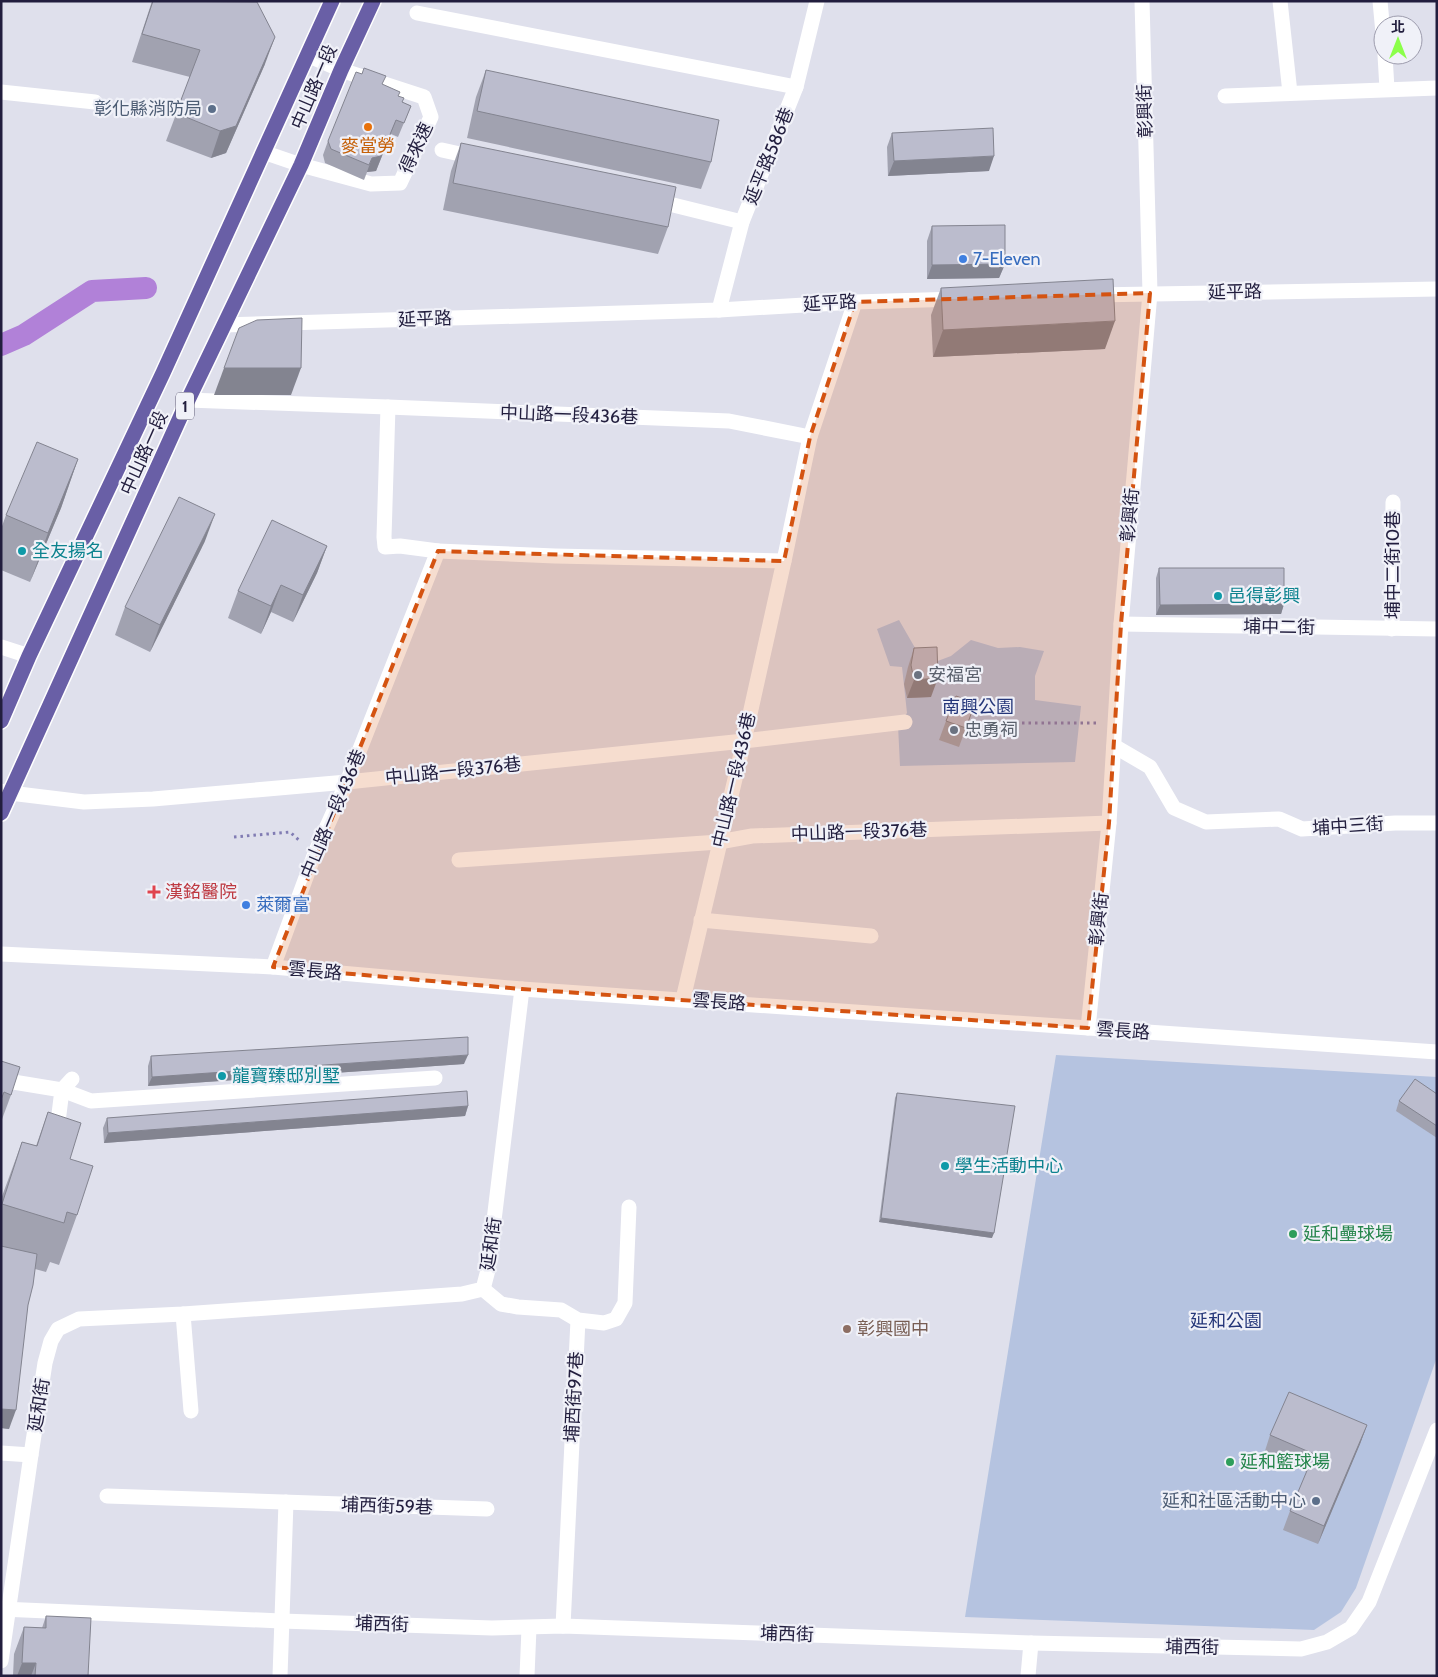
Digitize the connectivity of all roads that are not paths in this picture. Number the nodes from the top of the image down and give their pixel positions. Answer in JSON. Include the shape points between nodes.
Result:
{"nodes":[{"id":1,"x":332,"y":1,"type":"edge"},
{"id":2,"x":372,"y":1,"type":"edge"},
{"id":3,"x":817,"y":1,"type":"edge"},
{"id":4,"x":1142,"y":1,"type":"edge"},
{"id":5,"x":1280,"y":1,"type":"edge"},
{"id":6,"x":1380,"y":1,"type":"edge"},
{"id":7,"x":417,"y":13,"type":"dead end"},
{"id":8,"x":1381,"y":15,"type":"edge"},
{"id":9,"x":307,"y":56,"type":"junction"},
{"id":10,"x":1386,"y":65,"type":"edge"},
{"id":11,"x":341,"y":70,"type":"junction"},
{"id":12,"x":796,"y":87,"type":"junction"},
{"id":13,"x":1437,"y":88,"type":"edge"},
{"id":14,"x":1388,"y":89,"type":"junction"},
{"id":15,"x":1,"y":92,"type":"edge"},
{"id":16,"x":1290,"y":93,"type":"junction"},
{"id":17,"x":1225,"y":96,"type":"dead end"},
{"id":18,"x":95,"y":102,"type":"dead end"},
{"id":19,"x":442,"y":150,"type":"dead end"},
{"id":20,"x":263,"y":152,"type":"junction"},
{"id":21,"x":491,"y":161,"type":"edge"},
{"id":22,"x":301,"y":165,"type":"junction"},
{"id":23,"x":636,"y":196,"type":"edge"},
{"id":24,"x":742,"y":222,"type":"junction"},
{"id":25,"x":1437,"y":289,"type":"edge"},
{"id":26,"x":1150,"y":293,"type":"junction"},
{"id":27,"x":1081,"y":295,"type":"edge"},
{"id":28,"x":973,"y":298,"type":"edge"},
{"id":29,"x":855,"y":302,"type":"junction"},
{"id":30,"x":719,"y":310,"type":"junction"},
{"id":31,"x":223,"y":325,"type":"junction"},
{"id":32,"x":188,"y":400,"type":"junction"},
{"id":33,"x":388,"y":406,"type":"junction"},
{"id":34,"x":810,"y":436,"type":"junction"},
{"id":35,"x":1393,"y":502,"type":"dead end"},
{"id":36,"x":438,"y":551,"type":"junction"},
{"id":37,"x":784,"y":561,"type":"junction"},
{"id":38,"x":1120,"y":624,"type":"junction"},
{"id":39,"x":1392,"y":629,"type":"junction"},
{"id":40,"x":1437,"y":629,"type":"edge"},
{"id":41,"x":1,"y":647,"type":"edge"},
{"id":42,"x":29,"y":656,"type":"junction"},
{"id":43,"x":1,"y":721,"type":"edge"},
{"id":44,"x":905,"y":722,"type":"dead end"},
{"id":45,"x":744,"y":741,"type":"junction"},
{"id":46,"x":1114,"y":746,"type":"junction"},
{"id":47,"x":348,"y":782,"type":"junction"},
{"id":48,"x":6,"y":792,"type":"edge"},
{"id":49,"x":1,"y":813,"type":"edge"},
{"id":50,"x":1109,"y":823,"type":"junction"},
{"id":51,"x":1437,"y":823,"type":"edge"},
{"id":52,"x":719,"y":842,"type":"junction"},
{"id":53,"x":459,"y":860,"type":"dead end"},
{"id":54,"x":701,"y":920,"type":"junction"},
{"id":55,"x":871,"y":936,"type":"dead end"},
{"id":56,"x":1,"y":954,"type":"edge"},
{"id":57,"x":273,"y":967,"type":"junction"},
{"id":58,"x":522,"y":989,"type":"junction"},
{"id":59,"x":683,"y":999,"type":"junction"},
{"id":60,"x":1088,"y":1028,"type":"junction"},
{"id":61,"x":1437,"y":1052,"type":"edge"},
{"id":62,"x":435,"y":1078,"type":"dead end"},
{"id":63,"x":1,"y":1080,"type":"edge"},
{"id":64,"x":67,"y":1085,"type":"junction"},
{"id":65,"x":57,"y":1130,"type":"edge"},
{"id":66,"x":629,"y":1207,"type":"dead end"},
{"id":67,"x":483,"y":1289,"type":"junction"},
{"id":68,"x":183,"y":1314,"type":"junction"},
{"id":69,"x":578,"y":1320,"type":"junction"},
{"id":70,"x":191,"y":1411,"type":"dead end"},
{"id":71,"x":1437,"y":1430,"type":"edge"},
{"id":72,"x":1,"y":1453,"type":"edge"},
{"id":73,"x":31,"y":1455,"type":"junction"},
{"id":74,"x":108,"y":1496,"type":"dead end"},
{"id":75,"x":286,"y":1502,"type":"junction"},
{"id":76,"x":487,"y":1510,"type":"dead end"},
{"id":77,"x":5,"y":1609,"type":"edge"},
{"id":78,"x":281,"y":1621,"type":"junction"},
{"id":79,"x":563,"y":1626,"type":"junction"},
{"id":80,"x":529,"y":1628,"type":"junction"},
{"id":81,"x":1031,"y":1643,"type":"junction"},
{"id":82,"x":1,"y":1661,"type":"edge"},
{"id":83,"x":280,"y":1676,"type":"edge"},
{"id":84,"x":527,"y":1676,"type":"edge"},
{"id":85,"x":1028,"y":1676,"type":"edge"}],
"edges":[{"from":1,"to":9,"type":"main road","name":"中山路一段","number":"1"},
{"from":2,"to":11,"type":"main road","name":"中山路一段","number":"1"},
{"from":3,"to":12,"type":"street","name":"延平路586巷"},
{"from":4,"to":26,"type":"street","name":"彰興街"},
{"from":5,"to":16,"type":"street"},
{"from":6,"to":8,"type":"street"},
{"from":7,"to":12,"type":"street"},
{"from":9,"to":11,"type":"street","name":"得來速"},
{"from":9,"to":20,"type":"main road","name":"中山路一段","number":"1"},
{"from":10,"to":14,"type":"street"},
{"from":11,"to":22,"type":"main road","name":"中山路一段","number":"1"},
{"from":11,"to":22,"type":"street","name":"得來速","via":[[424,97],[432,117],[400,183],[371,184]]},
{"from":12,"to":24,"type":"street","name":"延平路586巷"},
{"from":13,"to":14,"type":"street"},
{"from":14,"to":16,"type":"street"},
{"from":15,"to":18,"type":"street"},
{"from":16,"to":17,"type":"street"},
{"from":19,"to":21,"type":"street"},
{"from":20,"to":22,"type":"street","name":"得來速"},
{"from":20,"to":42,"type":"main road","name":"中山路一段","number":"1"},
{"from":22,"to":31,"type":"main road","name":"中山路一段","number":"1"},
{"from":23,"to":24,"type":"street"},
{"from":24,"to":30,"type":"street","name":"延平路586巷"},
{"from":25,"to":26,"type":"street","name":"延平路"},
{"from":26,"to":27,"type":"street","name":"延平路"},
{"from":26,"to":38,"type":"street","name":"彰興街"},
{"from":28,"to":29,"type":"street","name":"延平路"},
{"from":29,"to":30,"type":"street","name":"延平路"},
{"from":29,"to":34,"type":"street","name":"中山路一段436巷"},
{"from":30,"to":31,"type":"street","name":"延平路"},
{"from":31,"to":32,"type":"main road","name":"中山路一段","number":"1"},
{"from":32,"to":33,"type":"street","name":"中山路一段436巷"},
{"from":32,"to":48,"type":"main road","name":"中山路一段","number":"1"},
{"from":33,"to":34,"type":"street","name":"中山路一段436巷","via":[[729,421]]},
{"from":33,"to":36,"type":"street","via":[[384,547]]},
{"from":34,"to":37,"type":"street","name":"中山路一段436巷"},
{"from":35,"to":39,"type":"street","name":"埔中二街10巷"},
{"from":36,"to":37,"type":"street"},
{"from":36,"to":47,"type":"street","name":"中山路一段436巷"},
{"from":37,"to":45,"type":"street","name":"中山路一段436巷"},
{"from":38,"to":39,"type":"street","name":"埔中二街"},
{"from":38,"to":46,"type":"street","name":"彰興街"},
{"from":39,"to":40,"type":"street","name":"埔中二街"},
{"from":41,"to":42,"type":"street"},
{"from":42,"to":43,"type":"main road","name":"中山路一段","number":"1"},
{"from":44,"to":45,"type":"street","name":"中山路一段376巷"},
{"from":45,"to":47,"type":"street","name":"中山路一段376巷"},
{"from":45,"to":52,"type":"street","name":"中山路一段436巷"},
{"from":46,"to":50,"type":"street","name":"彰興街"},
{"from":46,"to":51,"type":"street","name":"埔中三街","via":[[1150,767],[1174,808],[1206,822],[1279,820],[1302,830]]},
{"from":47,"to":48,"type":"street","name":"中山路一段376巷","via":[[144,800],[84,802]]},
{"from":47,"to":57,"type":"street","name":"中山路一段436巷","via":[[315,853]]},
{"from":48,"to":49,"type":"main road","name":"中山路一段","number":"1"},
{"from":50,"to":52,"type":"street","name":"中山路一段376巷","via":[[752,836]]},
{"from":50,"to":60,"type":"street","name":"彰興街"},
{"from":52,"to":53,"type":"street","name":"中山路一段376巷"},
{"from":52,"to":54,"type":"street","name":"中山路一段436巷"},
{"from":54,"to":55,"type":"street"},
{"from":54,"to":59,"type":"street","name":"中山路一段436巷"},
{"from":56,"to":57,"type":"street","name":"雲長路"},
{"from":57,"to":58,"type":"street","name":"雲長路"},
{"from":58,"to":59,"type":"street","name":"雲長路"},
{"from":58,"to":67,"type":"street","name":"延和街","via":[[488,1270]]},
{"from":59,"to":60,"type":"street","name":"雲長路"},
{"from":60,"to":61,"type":"street","name":"雲長路"},
{"from":62,"to":64,"type":"street","via":[[91,1101]]},
{"from":63,"to":64,"type":"street"},
{"from":64,"to":65,"type":"street"},
{"from":66,"to":69,"type":"street","via":[[625,1303],[616,1319],[604,1323]]},
{"from":67,"to":68,"type":"street","name":"延和街","via":[[462,1294]]},
{"from":67,"to":69,"type":"street","via":[[501,1304],[562,1310]]},
{"from":68,"to":70,"type":"street"},
{"from":68,"to":73,"type":"street","name":"延和街","via":[[79,1319],[58,1328],[45,1363]]},
{"from":69,"to":79,"type":"street","name":"埔西街97巷"},
{"from":71,"to":81,"type":"street","name":"埔西街","via":[[1369,1602],[1351,1628],[1327,1642],[1301,1649]]},
{"from":72,"to":73,"type":"street"},
{"from":73,"to":77,"type":"street","name":"延和街"},
{"from":74,"to":75,"type":"street","name":"埔西街59巷"},
{"from":75,"to":76,"type":"street","name":"埔西街59巷"},
{"from":75,"to":78,"type":"street"},
{"from":77,"to":78,"type":"street","name":"埔西街"},
{"from":77,"to":82,"type":"street","name":"延和街"},
{"from":78,"to":80,"type":"street","name":"埔西街"},
{"from":78,"to":83,"type":"street"},
{"from":79,"to":80,"type":"street","name":"埔西街"},
{"from":79,"to":81,"type":"street","name":"埔西街"},
{"from":80,"to":84,"type":"street"},
{"from":81,"to":85,"type":"street"}]}
